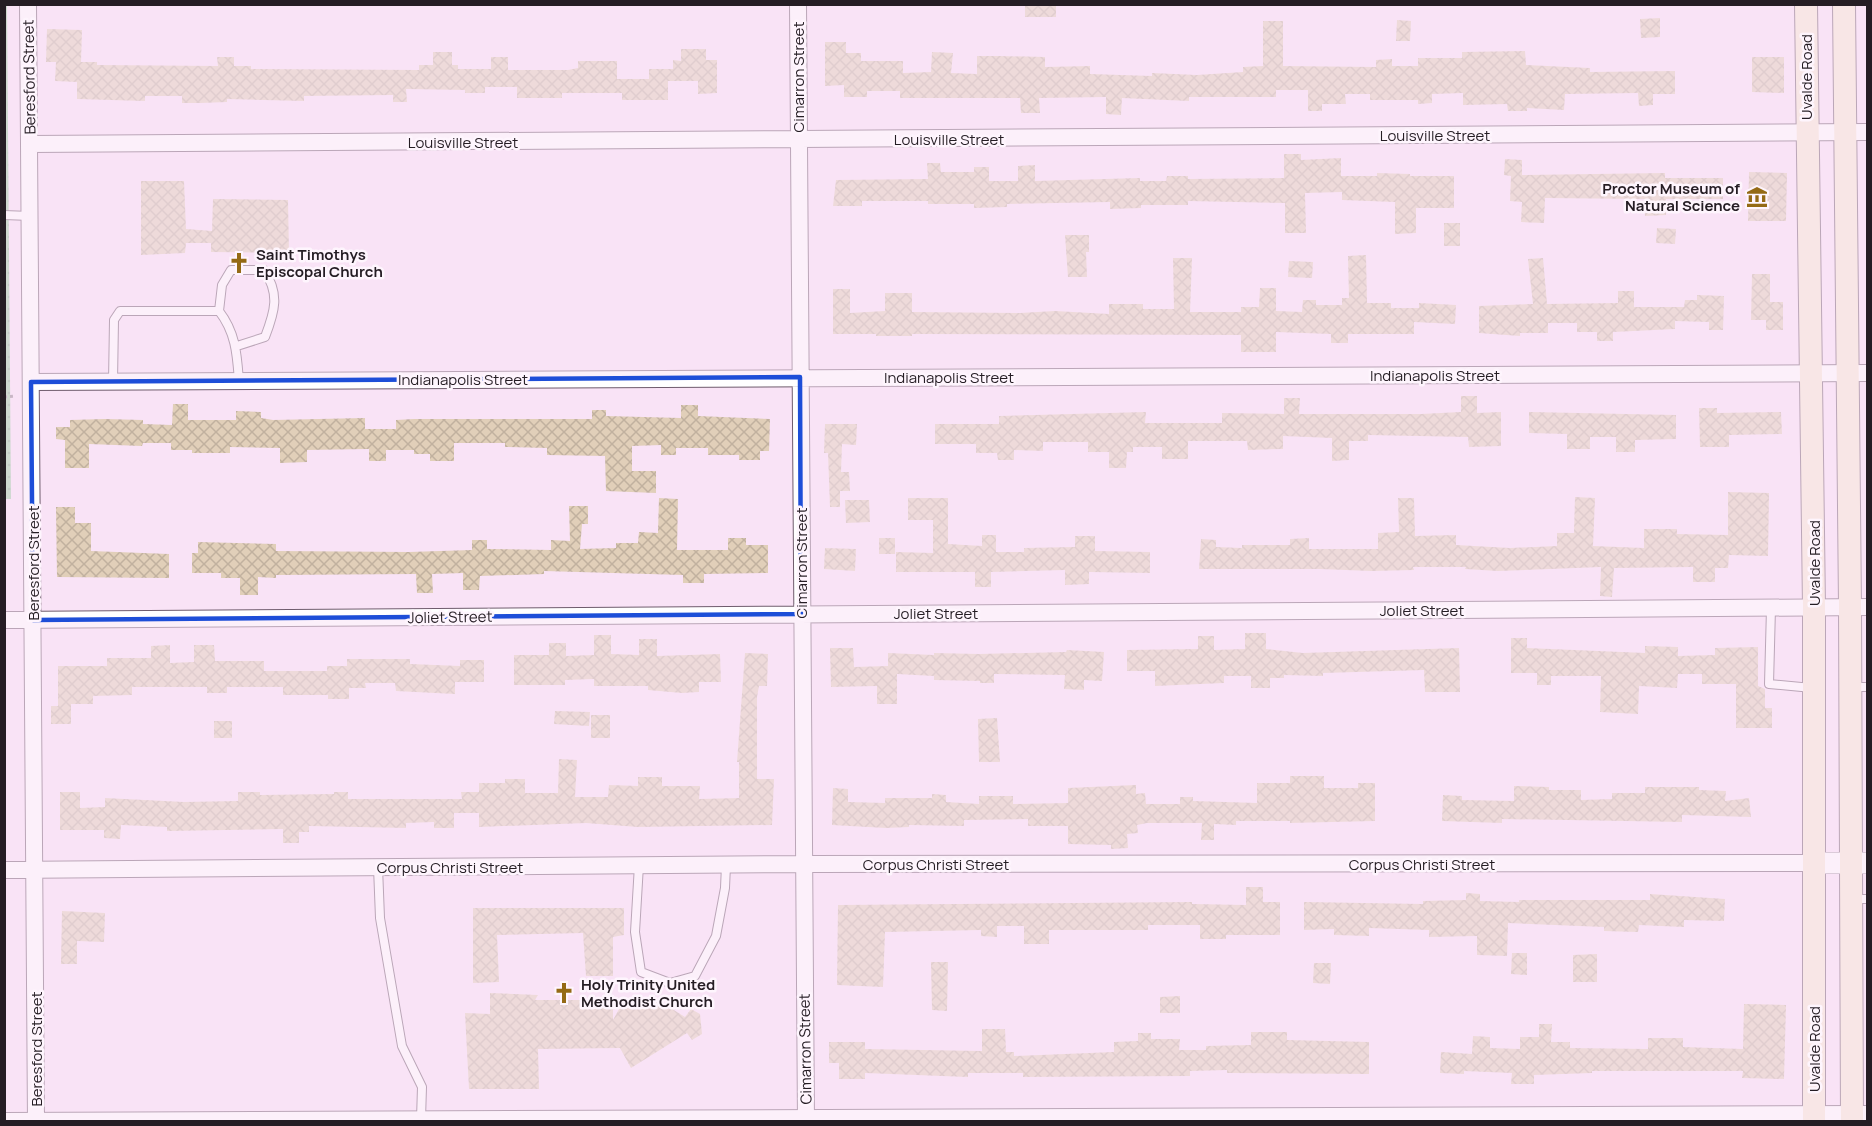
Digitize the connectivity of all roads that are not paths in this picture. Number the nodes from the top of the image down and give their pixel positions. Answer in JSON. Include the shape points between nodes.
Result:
{"nodes":[{"id":1,"x":28,"y":4,"type":"edge"},
{"id":2,"x":798,"y":4,"type":"edge"},
{"id":3,"x":1806,"y":4,"type":"edge"},
{"id":4,"x":1844,"y":4,"type":"edge"},
{"id":5,"x":1806,"y":132,"type":"junction"},
{"id":6,"x":1857,"y":132,"type":"edge"},
{"id":7,"x":798,"y":140,"type":"junction"},
{"id":8,"x":30,"y":144,"type":"junction"},
{"id":9,"x":4,"y":215,"type":"edge"},
{"id":10,"x":30,"y":216,"type":"junction"},
{"id":11,"x":219,"y":311,"type":"junction"},
{"id":12,"x":237,"y":346,"type":"junction"},
{"id":13,"x":1812,"y":373,"type":"junction"},
{"id":14,"x":1857,"y":373,"type":"edge"},
{"id":15,"x":800,"y":377,"type":"junction"},
{"id":16,"x":238,"y":381,"type":"junction"},
{"id":17,"x":32,"y":382,"type":"junction"},
{"id":18,"x":113,"y":382,"type":"junction"},
{"id":19,"x":1814,"y":607,"type":"junction"},
{"id":20,"x":1859,"y":607,"type":"edge"},
{"id":21,"x":1771,"y":608,"type":"junction"},
{"id":22,"x":801,"y":614,"type":"junction"},
{"id":23,"x":4,"y":620,"type":"edge"},
{"id":24,"x":33,"y":620,"type":"junction"},
{"id":25,"x":1859,"y":687,"type":"edge"},
{"id":26,"x":1814,"y":688,"type":"junction"},
{"id":27,"x":1812,"y":863,"type":"junction"},
{"id":28,"x":1859,"y":863,"type":"edge"},
{"id":29,"x":726,"y":864,"type":"junction"},
{"id":30,"x":803,"y":864,"type":"junction"},
{"id":31,"x":639,"y":865,"type":"junction"},
{"id":32,"x":378,"y":867,"type":"junction"},
{"id":33,"x":4,"y":870,"type":"edge"},
{"id":34,"x":35,"y":870,"type":"junction"},
{"id":35,"x":1859,"y":899,"type":"edge"},
{"id":36,"x":1857,"y":1116,"type":"edge"},
{"id":37,"x":1814,"y":1118,"type":"edge"},
{"id":38,"x":420,"y":1119,"type":"junction"},
{"id":39,"x":515,"y":1120,"type":"edge"},
{"id":40,"x":674,"y":1120,"type":"edge"},
{"id":41,"x":806,"y":1120,"type":"edge"},
{"id":42,"x":4,"y":1121,"type":"edge"},
{"id":43,"x":36,"y":1121,"type":"edge"}],
"edges":[{"from":1,"to":8,"type":"street","name":"Beresford Street"},
{"from":2,"to":7,"type":"street","name":"Cimarron Street"},
{"from":3,"to":5,"type":"main road","name":"Uvalde Road"},
{"from":4,"to":6,"type":"main road"},
{"from":5,"to":6,"type":"street","name":"Louisville Street"},
{"from":5,"to":7,"type":"street","name":"Louisville Street"},
{"from":5,"to":13,"type":"main road","name":"Uvalde Road"},
{"from":6,"to":14,"type":"main road"},
{"from":7,"to":8,"type":"street","name":"Louisville Street"},
{"from":7,"to":15,"type":"street","name":"Cimarron Street"},
{"from":8,"to":10,"type":"street","name":"Beresford Street"},
{"from":9,"to":10,"type":"lane"},
{"from":10,"to":17,"type":"street","name":"Beresford Street"},
{"from":11,"to":12,"type":"lane"},
{"from":11,"to":12,"type":"lane","via":[[222,285],[231,270],[264,270],[274,285],[274,315],[265,337]]},
{"from":11,"to":18,"type":"lane","via":[[120,311],[114,320]]},
{"from":12,"to":16,"type":"lane"},
{"from":13,"to":14,"type":"street","name":"Indianapolis Street"},
{"from":13,"to":15,"type":"street","name":"Indianapolis Street"},
{"from":13,"to":19,"type":"main road","name":"Uvalde Road"},
{"from":14,"to":20,"type":"main road"},
{"from":15,"to":16,"type":"street","name":"Indianapolis Street"},
{"from":15,"to":22,"type":"street","name":"Cimarron Street"},
{"from":16,"to":18,"type":"street","name":"Indianapolis Street"},
{"from":17,"to":18,"type":"street","name":"Indianapolis Street"},
{"from":17,"to":24,"type":"street","name":"Beresford Street"},
{"from":19,"to":20,"type":"street","name":"Joliet Street"},
{"from":19,"to":21,"type":"street","name":"Joliet Street"},
{"from":19,"to":26,"type":"main road","name":"Uvalde Road"},
{"from":20,"to":25,"type":"main road"},
{"from":21,"to":22,"type":"street","name":"Joliet Street"},
{"from":21,"to":26,"type":"lane","via":[[1769,684]]},
{"from":22,"to":24,"type":"street","name":"Joliet Street"},
{"from":22,"to":30,"type":"street","name":"Cimarron Street"},
{"from":23,"to":24,"type":"street","name":"Joliet Street"},
{"from":24,"to":34,"type":"street","name":"Beresford Street"},
{"from":25,"to":28,"type":"main road"},
{"from":26,"to":27,"type":"main road","name":"Uvalde Road"},
{"from":27,"to":28,"type":"street","name":"Corpus Christi Street"},
{"from":27,"to":30,"type":"street","name":"Corpus Christi Street"},
{"from":27,"to":37,"type":"main road","name":"Uvalde Road"},
{"from":28,"to":35,"type":"main road"},
{"from":29,"to":30,"type":"street","name":"Corpus Christi Street"},
{"from":29,"to":31,"type":"street","name":"Corpus Christi Street"},
{"from":29,"to":31,"type":"lane","via":[[716,936],[695,976],[670,983],[641,972],[635,932]]},
{"from":30,"to":41,"type":"street","name":"Cimarron Street"},
{"from":31,"to":32,"type":"street","name":"Corpus Christi Street"},
{"from":32,"to":34,"type":"street","name":"Corpus Christi Street"},
{"from":32,"to":38,"type":"lane","via":[[380,918],[402,1046],[422,1087]]},
{"from":33,"to":34,"type":"street","name":"Corpus Christi Street"},
{"from":34,"to":43,"type":"street","name":"Beresford Street"},
{"from":35,"to":36,"type":"main road"},
{"from":36,"to":37,"type":"street"},
{"from":37,"to":41,"type":"street"},
{"from":38,"to":39,"type":"street"},
{"from":38,"to":43,"type":"street"},
{"from":39,"to":40,"type":"street"},
{"from":40,"to":41,"type":"street"},
{"from":42,"to":43,"type":"street"}]}
